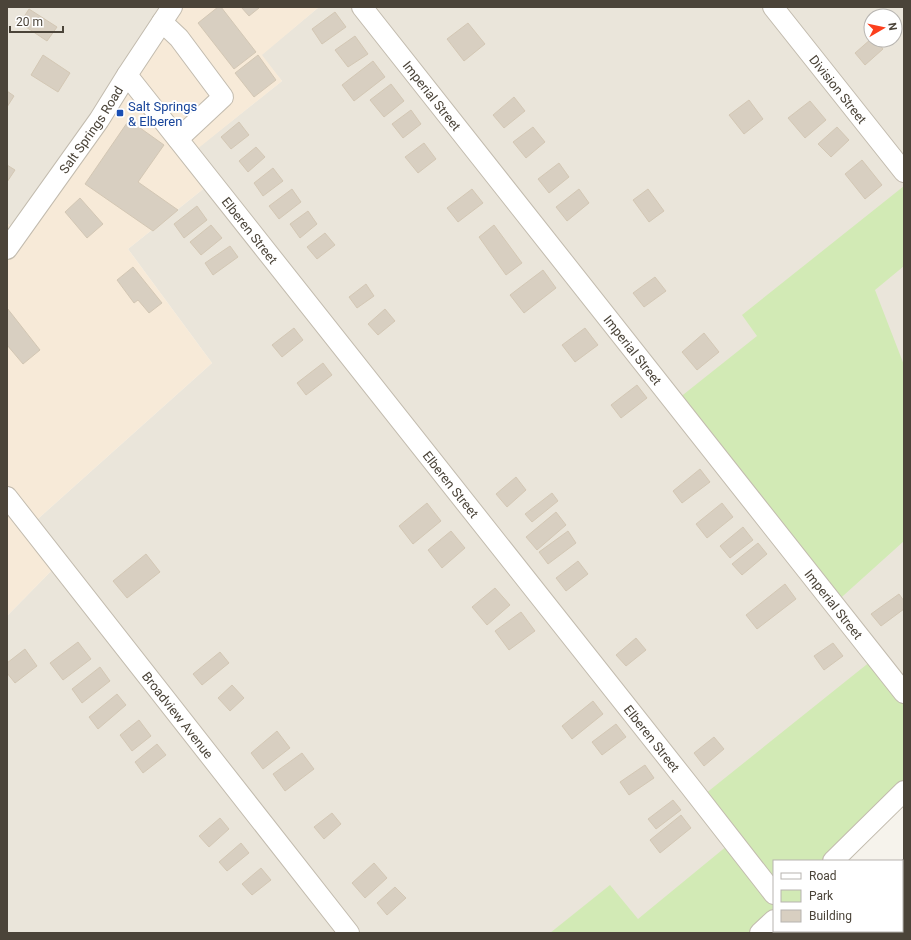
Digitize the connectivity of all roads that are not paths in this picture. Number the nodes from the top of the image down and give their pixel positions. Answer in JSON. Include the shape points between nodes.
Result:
{"nodes":[{"id":1,"x":362,"y":7,"type":"edge"},
{"id":2,"x":773,"y":7,"type":"edge"},
{"id":3,"x":167,"y":15,"type":"edge"},
{"id":4,"x":127,"y":75,"type":"junction"},
{"id":5,"x":178,"y":139,"type":"junction"},
{"id":6,"x":904,"y":172,"type":"edge"},
{"id":7,"x":7,"y":249,"type":"edge"},
{"id":8,"x":7,"y":497,"type":"edge"},
{"id":9,"x":904,"y":693,"type":"edge"},
{"id":10,"x":904,"y":791,"type":"edge"},
{"id":11,"x":834,"y":860,"type":"edge"},
{"id":12,"x":773,"y":893,"type":"edge"},
{"id":13,"x":773,"y":921,"type":"edge"},
{"id":14,"x":349,"y":933,"type":"edge"},
{"id":15,"x":760,"y":933,"type":"edge"}],
"edges":[{"from":1,"to":9,"type":"street","name":"Imperial Street"},
{"from":2,"to":6,"type":"street","name":"Division Street"},
{"from":3,"to":4,"type":"street","name":"Salt Springs Road"},
{"from":3,"to":5,"type":"street","via":[[178,38],[223,97]]},
{"from":4,"to":5,"type":"street","name":"Elberen Street"},
{"from":4,"to":7,"type":"street","name":"Salt Springs Road","via":[[99,120]]},
{"from":5,"to":12,"type":"street","name":"Elberen Street"},
{"from":8,"to":14,"type":"street","name":"Broadview Avenue"},
{"from":10,"to":11,"type":"street"},
{"from":13,"to":15,"type":"street"}]}
